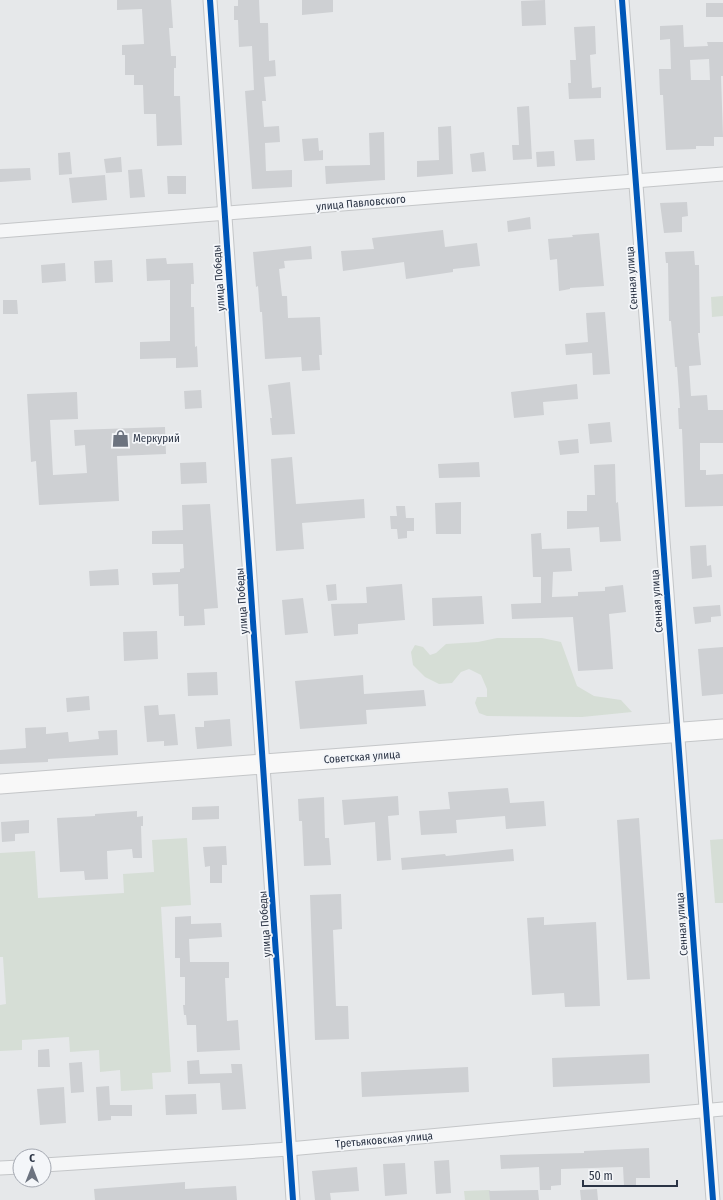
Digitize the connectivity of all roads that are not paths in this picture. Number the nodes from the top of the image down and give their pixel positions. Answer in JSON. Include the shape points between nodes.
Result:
{"nodes":[{"id":1,"x":210,"y":0,"type":"edge"},
{"id":2,"x":622,"y":0,"type":"edge"},
{"id":3,"x":723,"y":174,"type":"edge"},
{"id":4,"x":635,"y":180,"type":"junction"},
{"id":5,"x":224,"y":214,"type":"junction"},
{"id":6,"x":0,"y":231,"type":"edge"},
{"id":7,"x":723,"y":729,"type":"edge"},
{"id":8,"x":678,"y":733,"type":"junction"},
{"id":9,"x":264,"y":764,"type":"junction"},
{"id":10,"x":0,"y":784,"type":"edge"},
{"id":11,"x":723,"y":1109,"type":"edge"},
{"id":12,"x":706,"y":1110,"type":"junction"},
{"id":13,"x":289,"y":1149,"type":"junction"},
{"id":14,"x":52,"y":1164,"type":"edge"},
{"id":15,"x":12,"y":1167,"type":"edge"},
{"id":16,"x":0,"y":1168,"type":"edge"},
{"id":17,"x":294,"y":1200,"type":"edge"},
{"id":18,"x":713,"y":1200,"type":"edge"}],
"edges":[{"from":1,"to":5,"type":"street","name":"улица Победы"},
{"from":2,"to":4,"type":"street","name":"Сенная улица"},
{"from":3,"to":4,"type":"street","name":"улица Павловского"},
{"from":4,"to":5,"type":"street","name":"улица Павловского"},
{"from":4,"to":8,"type":"street","name":"Сенная улица"},
{"from":5,"to":6,"type":"street","name":"улица Павловского"},
{"from":5,"to":9,"type":"street","name":"улица Победы"},
{"from":7,"to":8,"type":"street","name":"Советская улица"},
{"from":8,"to":9,"type":"street","name":"Советская улица"},
{"from":8,"to":12,"type":"street","name":"Сенная улица"},
{"from":9,"to":10,"type":"street","name":"Советская улица"},
{"from":9,"to":13,"type":"street","name":"улица Победы"},
{"from":11,"to":12,"type":"street","name":"Третьяковская улица"},
{"from":12,"to":13,"type":"street","name":"Третьяковская улица"},
{"from":12,"to":18,"type":"street","name":"Сенная улица"},
{"from":13,"to":14,"type":"street","name":"Третьяковская улица"},
{"from":13,"to":17,"type":"street","name":"улица Победы"},
{"from":15,"to":16,"type":"street"}]}
